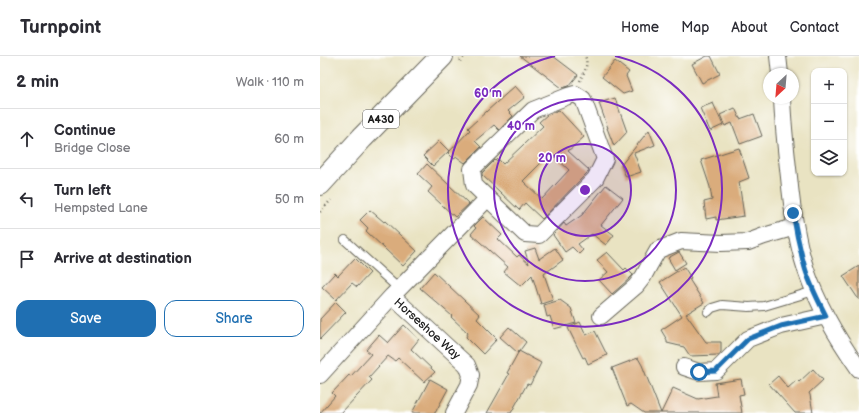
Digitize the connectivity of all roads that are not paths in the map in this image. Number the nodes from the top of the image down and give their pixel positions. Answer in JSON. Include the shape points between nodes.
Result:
{"nodes":[{"id":1,"x":442,"y":56,"type":"edge"},
{"id":2,"x":778,"y":56,"type":"edge"},
{"id":3,"x":779,"y":68,"type":"edge"},
{"id":4,"x":782,"y":104,"type":"edge"},
{"id":5,"x":320,"y":184,"type":"edge"},
{"id":6,"x":488,"y":198,"type":"junction"},
{"id":7,"x":795,"y":227,"type":"junction"},
{"id":8,"x":345,"y":240,"type":"dead end"},
{"id":9,"x":814,"y":291,"type":"junction"},
{"id":10,"x":396,"y":293,"type":"junction"},
{"id":11,"x":708,"y":312,"type":"dead end"},
{"id":12,"x":601,"y":316,"type":"dead end"},
{"id":13,"x":826,"y":316,"type":"junction"},
{"id":14,"x":684,"y":367,"type":"dead end"},
{"id":15,"x":859,"y":369,"type":"edge"},
{"id":16,"x":320,"y":375,"type":"edge"},
{"id":17,"x":454,"y":413,"type":"edge"}],
"edges":[{"from":1,"to":5,"type":"main road","number":"A430"},
{"from":2,"to":3,"type":"street"},
{"from":4,"to":7,"type":"street"},
{"from":6,"to":6,"type":"street","via":[[474,185],[472,169],[533,110],[575,94],[583,99],[605,159],[595,179],[539,235],[525,234]]},
{"from":6,"to":10,"type":"street"},
{"from":7,"to":9,"type":"street"},
{"from":7,"to":12,"type":"street","via":[[748,242],[681,241],[658,250],[636,286]]},
{"from":8,"to":10,"type":"lane"},
{"from":9,"to":11,"type":"lane","via":[[764,306],[722,305]]},
{"from":9,"to":13,"type":"street"},
{"from":10,"to":16,"type":"street","name":"Horseshoe Way"},
{"from":10,"to":17,"type":"street","name":"Horseshoe Way","via":[[467,365],[471,375],[469,385]]},
{"from":13,"to":14,"type":"street","via":[[781,326],[748,339],[716,371],[699,372]]},
{"from":13,"to":15,"type":"street"}]}
